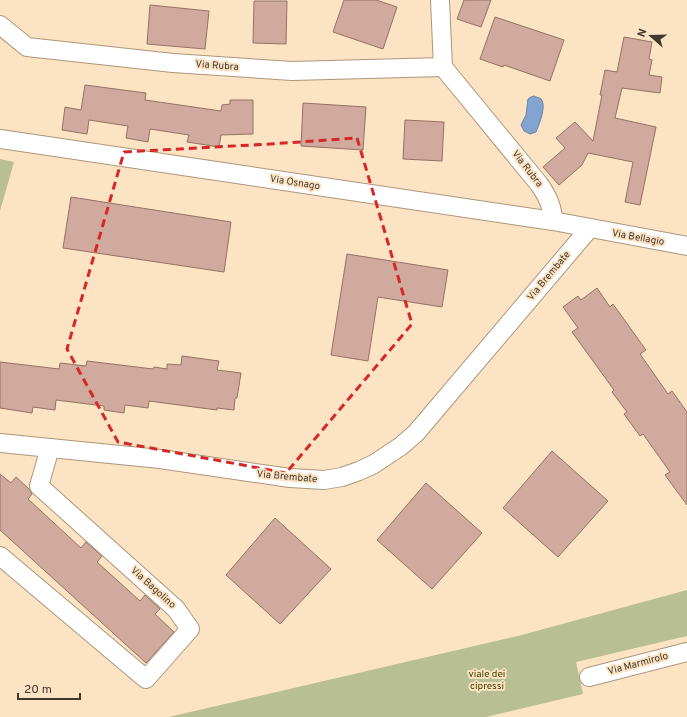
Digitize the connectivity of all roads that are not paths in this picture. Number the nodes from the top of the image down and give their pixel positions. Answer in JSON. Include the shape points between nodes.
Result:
{"nodes":[{"id":1,"x":440,"y":0,"type":"edge"},
{"id":2,"x":0,"y":25,"type":"edge"},
{"id":3,"x":443,"y":67,"type":"junction"},
{"id":4,"x":0,"y":139,"type":"edge"},
{"id":5,"x":553,"y":221,"type":"junction"},
{"id":6,"x":589,"y":229,"type":"junction"},
{"id":7,"x":687,"y":246,"type":"edge"},
{"id":8,"x":0,"y":443,"type":"edge"},
{"id":9,"x":50,"y":448,"type":"junction"},
{"id":10,"x":0,"y":556,"type":"edge"},
{"id":11,"x":687,"y":652,"type":"edge"},
{"id":12,"x":589,"y":677,"type":"dead end"}],
"edges":[{"from":1,"to":3,"type":"street"},
{"from":2,"to":3,"type":"street","name":"Via Rubra","via":[[27,46],[173,63],[292,71]]},
{"from":3,"to":5,"type":"street","name":"Via Rubra","via":[[539,184],[552,211]]},
{"from":4,"to":5,"type":"street","name":"Via Osnago"},
{"from":5,"to":6,"type":"street","name":"Via Osnago"},
{"from":6,"to":7,"type":"street","name":"Via Bellagio"},
{"from":6,"to":9,"type":"street","name":"Via Brembate","via":[[416,433],[401,446],[359,471],[324,480],[290,478],[160,459]]},
{"from":8,"to":9,"type":"street","name":"Via Brembate"},
{"from":9,"to":10,"type":"street","name":"Via Bagolino","via":[[39,486],[176,609],[190,629],[146,679]]},
{"from":11,"to":12,"type":"street","name":"Via Marmirolo"}]}
